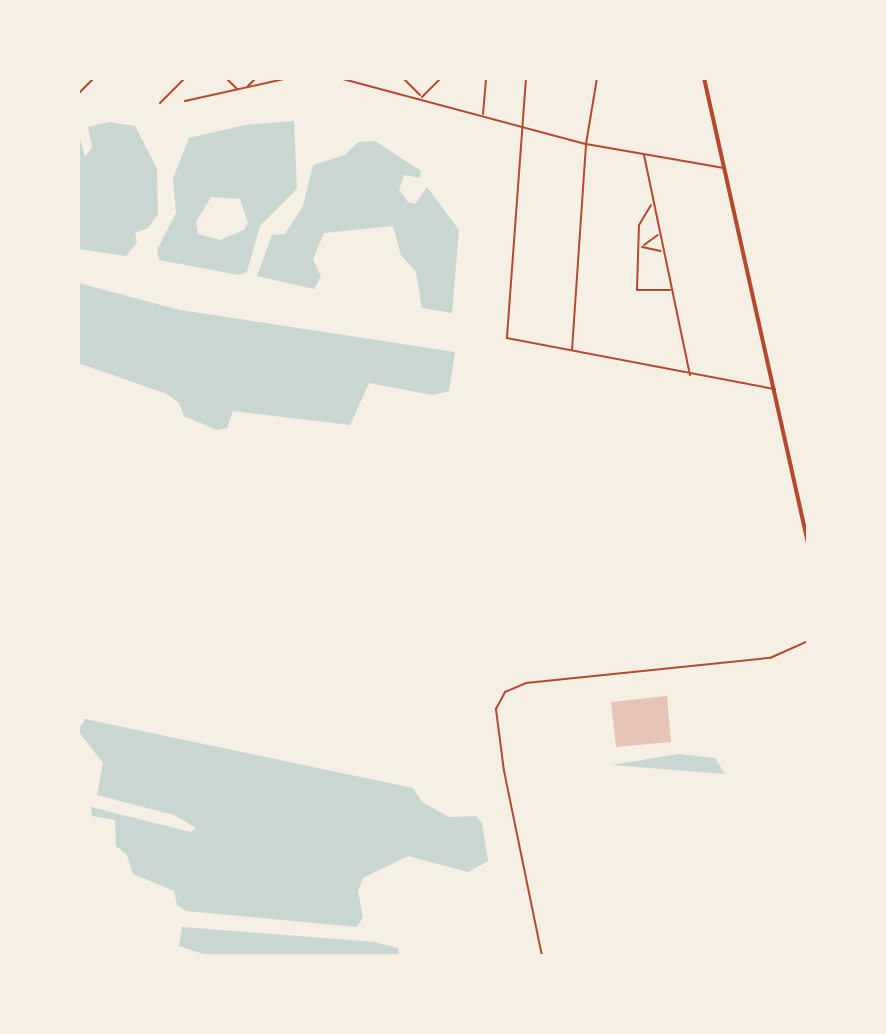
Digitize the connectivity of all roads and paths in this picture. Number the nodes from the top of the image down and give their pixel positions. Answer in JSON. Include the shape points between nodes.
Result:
{"nodes":[{"id":1,"x":94,"y":78,"type":"edge"},
{"id":2,"x":185,"y":78,"type":"edge"},
{"id":3,"x":226,"y":78,"type":"edge"},
{"id":4,"x":256,"y":78,"type":"edge"},
{"id":5,"x":289,"y":78,"type":"edge"},
{"id":6,"x":339,"y":78,"type":"edge"},
{"id":7,"x":402,"y":78,"type":"edge"},
{"id":8,"x":441,"y":78,"type":"edge"},
{"id":9,"x":486,"y":78,"type":"edge"},
{"id":10,"x":526,"y":78,"type":"edge"},
{"id":11,"x":597,"y":78,"type":"edge"},
{"id":12,"x":704,"y":78,"type":"edge"},
{"id":13,"x":348,"y":79,"type":"edge"},
{"id":14,"x":248,"y":86,"type":"junction"},
{"id":15,"x":237,"y":89,"type":"junction"},
{"id":16,"x":78,"y":94,"type":"edge"},
{"id":17,"x":422,"y":97,"type":"junction"},
{"id":18,"x":185,"y":101,"type":"dead end"},
{"id":19,"x":160,"y":103,"type":"dead end"},
{"id":20,"x":483,"y":114,"type":"junction"},
{"id":21,"x":522,"y":127,"type":"junction"},
{"id":22,"x":586,"y":144,"type":"junction"},
{"id":23,"x":644,"y":155,"type":"junction"},
{"id":24,"x":724,"y":168,"type":"junction"},
{"id":25,"x":651,"y":205,"type":"junction"},
{"id":26,"x":658,"y":235,"type":"junction"},
{"id":27,"x":642,"y":247,"type":"junction"},
{"id":28,"x":661,"y":251,"type":"junction"},
{"id":29,"x":670,"y":290,"type":"junction"},
{"id":30,"x":572,"y":351,"type":"junction"},
{"id":31,"x":690,"y":376,"type":"junction"},
{"id":32,"x":776,"y":389,"type":"junction"},
{"id":33,"x":808,"y":542,"type":"edge"},
{"id":34,"x":808,"y":641,"type":"edge"},
{"id":35,"x":542,"y":956,"type":"edge"}],
"edges":[{"from":1,"to":16,"type":"street"},
{"from":2,"to":19,"type":"street"},
{"from":3,"to":15,"type":"street"},
{"from":4,"to":14,"type":"street"},
{"from":5,"to":14,"type":"street"},
{"from":6,"to":13,"type":"street"},
{"from":7,"to":17,"type":"street"},
{"from":8,"to":17,"type":"street"},
{"from":9,"to":20,"type":"street"},
{"from":10,"to":21,"type":"street"},
{"from":11,"to":22,"type":"street"},
{"from":12,"to":24,"type":"main road"},
{"from":13,"to":17,"type":"street"},
{"from":14,"to":15,"type":"street"},
{"from":15,"to":18,"type":"street"},
{"from":17,"to":20,"type":"street"},
{"from":20,"to":21,"type":"street"},
{"from":21,"to":22,"type":"street"},
{"from":21,"to":30,"type":"street","via":[[507,338]]},
{"from":22,"to":23,"type":"street"},
{"from":22,"to":30,"type":"street"},
{"from":23,"to":24,"type":"street"},
{"from":23,"to":25,"type":"street"},
{"from":24,"to":32,"type":"main road"},
{"from":25,"to":26,"type":"street"},
{"from":25,"to":27,"type":"street","via":[[639,225]]},
{"from":26,"to":27,"type":"street"},
{"from":26,"to":28,"type":"street"},
{"from":27,"to":28,"type":"street"},
{"from":27,"to":29,"type":"street","via":[[636,262],[637,290]]},
{"from":28,"to":29,"type":"street"},
{"from":29,"to":31,"type":"street"},
{"from":30,"to":31,"type":"street"},
{"from":31,"to":32,"type":"street"},
{"from":32,"to":33,"type":"main road"},
{"from":34,"to":35,"type":"street","via":[[770,658],[526,683],[506,692],[496,709],[504,771]]}]}
